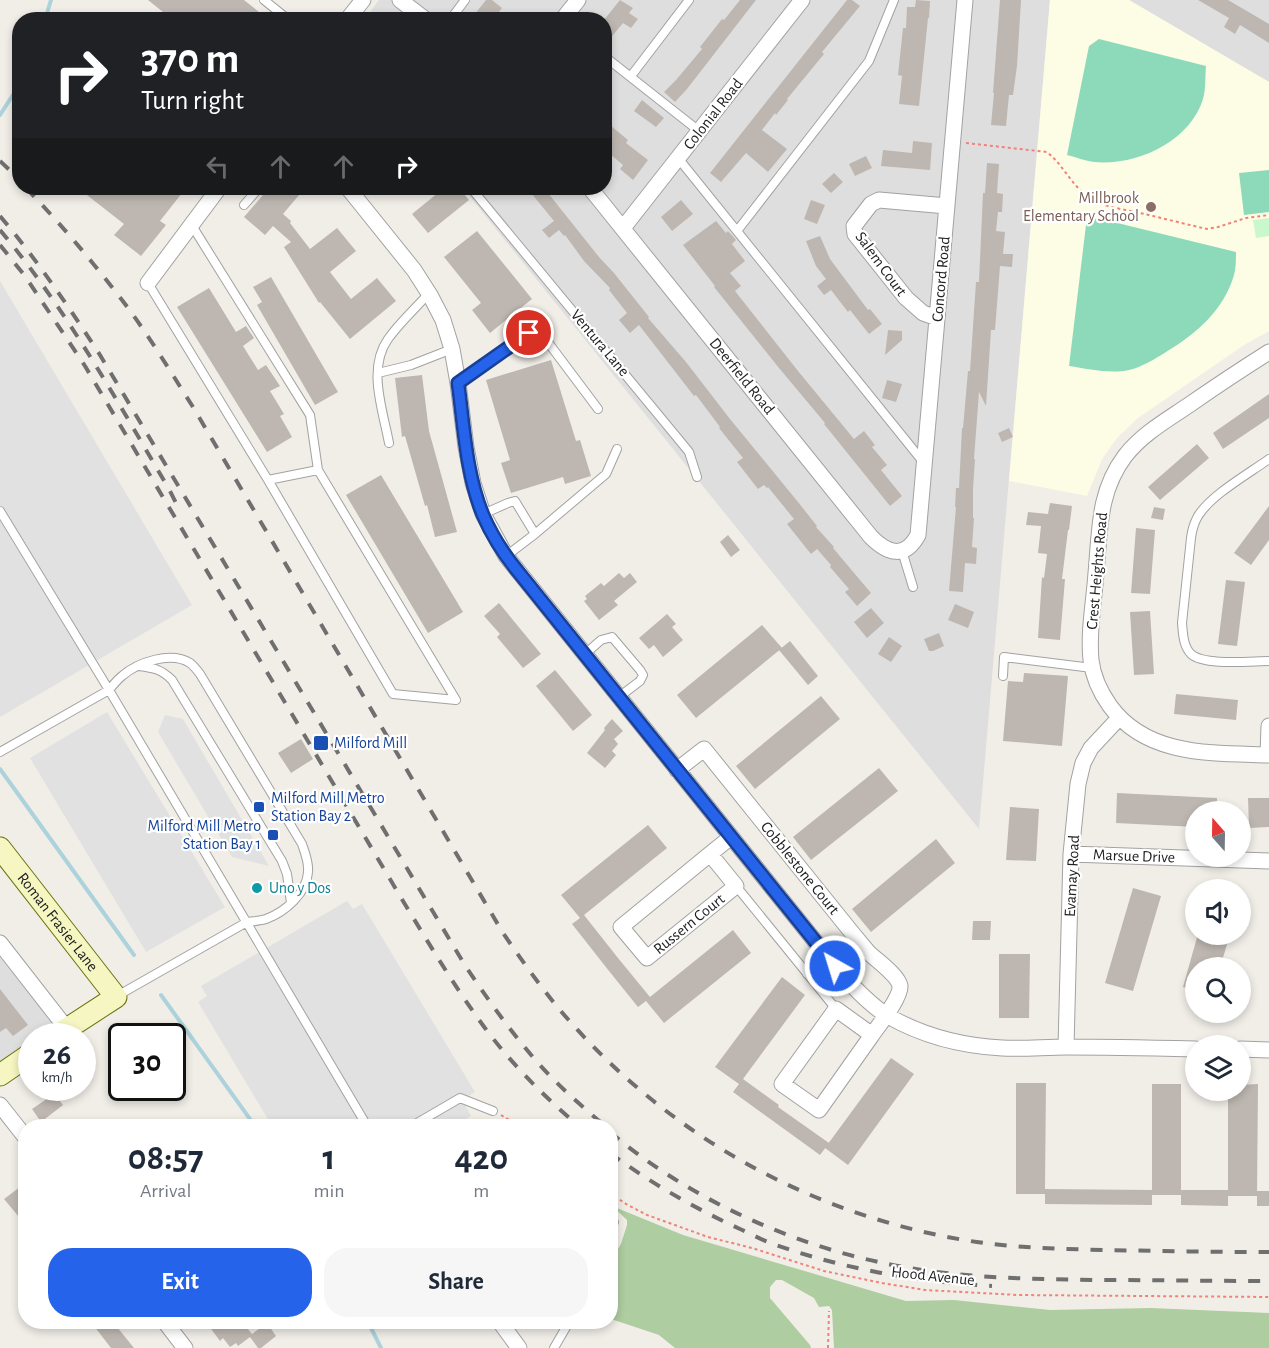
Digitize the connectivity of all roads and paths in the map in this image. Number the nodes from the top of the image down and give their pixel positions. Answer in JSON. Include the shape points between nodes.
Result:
{"nodes":[{"id":1,"x":264,"y":0,"type":"edge"},
{"id":2,"x":363,"y":0,"type":"edge"},
{"id":3,"x":400,"y":0,"type":"edge"},
{"id":4,"x":578,"y":0,"type":"edge"},
{"id":5,"x":689,"y":0,"type":"edge"},
{"id":6,"x":802,"y":0,"type":"edge"},
{"id":7,"x":894,"y":0,"type":"edge"},
{"id":8,"x":965,"y":0,"type":"edge"},
{"id":9,"x":280,"y":12,"type":"edge"},
{"id":10,"x":353,"y":12,"type":"edge"},
{"id":11,"x":416,"y":12,"type":"edge"},
{"id":12,"x":568,"y":12,"type":"edge"},
{"id":13,"x":612,"y":62,"type":"edge"},
{"id":14,"x":631,"y":76,"type":"junction"},
{"id":15,"x":699,"y":131,"type":"junction"},
{"id":16,"x":963,"y":143,"type":"dead end"},
{"id":17,"x":678,"y":158,"type":"junction"},
{"id":18,"x":214,"y":195,"type":"edge"},
{"id":19,"x":252,"y":195,"type":"edge"},
{"id":20,"x":354,"y":195,"type":"edge"},
{"id":21,"x":477,"y":195,"type":"edge"},
{"id":22,"x":596,"y":195,"type":"edge"},
{"id":23,"x":244,"y":205,"type":"dead end"},
{"id":24,"x":947,"y":206,"type":"junction"},
{"id":25,"x":1269,"y":215,"type":"edge"},
{"id":26,"x":191,"y":224,"type":"junction"},
{"id":27,"x":623,"y":228,"type":"junction"},
{"id":28,"x":737,"y":231,"type":"junction"},
{"id":29,"x":148,"y":283,"type":"joint"},
{"id":30,"x":429,"y":293,"type":"junction"},
{"id":31,"x":937,"y":318,"type":"junction"},
{"id":32,"x":452,"y":349,"type":"junction"},
{"id":33,"x":1269,"y":352,"type":"edge"},
{"id":34,"x":378,"y":374,"type":"junction"},
{"id":35,"x":458,"y":383,"type":"junction"},
{"id":36,"x":598,"y":409,"type":"dead end"},
{"id":37,"x":389,"y":443,"type":"dead end"},
{"id":38,"x":617,"y":449,"type":"dead end"},
{"id":39,"x":1269,"y":459,"type":"edge"},
{"id":40,"x":925,"y":464,"type":"junction"},
{"id":41,"x":318,"y":470,"type":"junction"},
{"id":42,"x":698,"y":477,"type":"dead end"},
{"id":43,"x":268,"y":480,"type":"junction"},
{"id":44,"x":0,"y":511,"type":"edge"},
{"id":45,"x":483,"y":514,"type":"junction"},
{"id":46,"x":536,"y":534,"type":"junction"},
{"id":47,"x":902,"y":551,"type":"junction"},
{"id":48,"x":506,"y":556,"type":"junction"},
{"id":49,"x":913,"y":587,"type":"dead end"},
{"id":50,"x":584,"y":655,"type":"junction"},
{"id":51,"x":1269,"y":661,"type":"edge"},
{"id":52,"x":138,"y":666,"type":"junction"},
{"id":53,"x":1092,"y":668,"type":"junction"},
{"id":54,"x":1003,"y":676,"type":"dead end"},
{"id":55,"x":109,"y":690,"type":"junction"},
{"id":56,"x":619,"y":697,"type":"junction"},
{"id":57,"x":1119,"y":718,"type":"junction"},
{"id":58,"x":1269,"y":726,"type":"edge"},
{"id":59,"x":4,"y":750,"type":"edge"},
{"id":60,"x":1268,"y":755,"type":"edge"},
{"id":61,"x":677,"y":770,"type":"junction"},
{"id":62,"x":731,"y":837,"type":"junction"},
{"id":63,"x":0,"y":848,"type":"edge"},
{"id":64,"x":710,"y":854,"type":"junction"},
{"id":65,"x":1071,"y":854,"type":"junction"},
{"id":66,"x":1269,"y":861,"type":"edge"},
{"id":67,"x":736,"y":886,"type":"junction"},
{"id":68,"x":291,"y":903,"type":"junction"},
{"id":69,"x":247,"y":922,"type":"junction"},
{"id":70,"x":0,"y":943,"type":"edge"},
{"id":71,"x":827,"y":957,"type":"junction"},
{"id":72,"x":807,"y":974,"type":"junction"},
{"id":73,"x":116,"y":997,"type":"junction"},
{"id":74,"x":836,"y":1009,"type":"junction"},
{"id":75,"x":886,"y":1015,"type":"junction"},
{"id":76,"x":55,"y":1023,"type":"edge"},
{"id":77,"x":77,"y":1023,"type":"edge"},
{"id":78,"x":872,"y":1035,"type":"junction"},
{"id":79,"x":1066,"y":1047,"type":"junction"},
{"id":80,"x":1185,"y":1049,"type":"edge"},
{"id":81,"x":1251,"y":1049,"type":"edge"},
{"id":82,"x":1269,"y":1050,"type":"edge"},
{"id":83,"x":18,"y":1063,"type":"edge"},
{"id":84,"x":0,"y":1075,"type":"edge"},
{"id":85,"x":0,"y":1105,"type":"edge"},
{"id":86,"x":494,"y":1111,"type":"joint"},
{"id":87,"x":363,"y":1119,"type":"edge"},
{"id":88,"x":424,"y":1119,"type":"edge"},
{"id":89,"x":507,"y":1119,"type":"edge"},
{"id":90,"x":18,"y":1128,"type":"edge"},
{"id":91,"x":618,"y":1198,"type":"edge"},
{"id":92,"x":1269,"y":1297,"type":"edge"},
{"id":93,"x":828,"y":1311,"type":"dead end"},
{"id":94,"x":170,"y":1329,"type":"edge"},
{"id":95,"x":506,"y":1329,"type":"edge"},
{"id":96,"x":565,"y":1329,"type":"edge"},
{"id":97,"x":185,"y":1348,"type":"edge"},
{"id":98,"x":519,"y":1348,"type":"edge"},
{"id":99,"x":555,"y":1348,"type":"edge"},
{"id":100,"x":828,"y":1348,"type":"edge"}],
"edges":[{"from":1,"to":9,"type":"lane"},
{"from":2,"to":10,"type":"street"},
{"from":3,"to":11,"type":"street"},
{"from":4,"to":12,"type":"street"},
{"from":5,"to":14,"type":"lane"},
{"from":6,"to":15,"type":"street","name":"Colonial Road"},
{"from":7,"to":28,"type":"lane","via":[[869,61]]},
{"from":8,"to":24,"type":"street","name":"Concord Road"},
{"from":13,"to":14,"type":"lane"},
{"from":14,"to":15,"type":"lane"},
{"from":15,"to":17,"type":"street","name":"Colonial Road"},
{"from":16,"to":25,"type":"path","via":[[1047,152],[1089,198],[1207,229]]},
{"from":17,"to":27,"type":"street","name":"Colonial Road"},
{"from":17,"to":28,"type":"lane"},
{"from":18,"to":26,"type":"street"},
{"from":19,"to":23,"type":"lane"},
{"from":20,"to":30,"type":"street"},
{"from":21,"to":42,"type":"lane","name":"Ventura Lane","via":[[681,441]]},
{"from":22,"to":27,"type":"street","name":"Deerfield Road"},
{"from":24,"to":31,"type":"street","name":"Concord Road"},
{"from":24,"to":31,"type":"street","name":"Salem Court","via":[[879,200],[854,226],[855,234],[906,298],[923,313]]},
{"from":26,"to":29,"type":"street"},
{"from":26,"to":41,"type":"lane","via":[[310,415]]},
{"from":27,"to":47,"type":"street","name":"Deerfield Road","via":[[871,537],[889,550]]},
{"from":28,"to":40,"type":"lane"},
{"from":29,"to":43,"type":"lane"},
{"from":30,"to":32,"type":"street"},
{"from":30,"to":34,"type":"lane","via":[[388,339],[381,352]]},
{"from":31,"to":40,"type":"street","name":"Concord Road"},
{"from":32,"to":34,"type":"lane"},
{"from":32,"to":35,"type":"street"},
{"from":33,"to":53,"type":"street","name":"Crest Heights Road","via":[[1139,440],[1112,477],[1101,519],[1090,640]]},
{"from":34,"to":37,"type":"lane"},
{"from":35,"to":36,"type":"lane","via":[[529,333],[541,333]]},
{"from":35,"to":45,"type":"street","via":[[466,447]]},
{"from":38,"to":46,"type":"lane","via":[[606,474]]},
{"from":39,"to":51,"type":"lane","via":[[1209,502],[1199,514],[1191,538],[1182,623],[1186,646],[1198,658]]},
{"from":40,"to":47,"type":"street","name":"Concord Road","via":[[918,535]]},
{"from":41,"to":43,"type":"lane"},
{"from":41,"to":43,"type":"lane","via":[[456,700],[393,694]]},
{"from":44,"to":55,"type":"lane"},
{"from":45,"to":46,"type":"lane","via":[[515,501]]},
{"from":45,"to":48,"type":"street"},
{"from":46,"to":48,"type":"lane"},
{"from":47,"to":49,"type":"lane"},
{"from":48,"to":50,"type":"street"},
{"from":50,"to":56,"type":"street"},
{"from":50,"to":56,"type":"lane","via":[[601,640],[612,637],[640,669],[640,681]]},
{"from":52,"to":55,"type":"lane"},
{"from":52,"to":68,"type":"lane","via":[[165,672],[172,680],[282,861]]},
{"from":52,"to":68,"type":"lane","via":[[170,658],[191,664],[200,674],[308,859],[305,885]]},
{"from":53,"to":54,"type":"lane","via":[[1005,657]]},
{"from":53,"to":57,"type":"street","name":"Crest Heights Road","via":[[1106,701]]},
{"from":55,"to":59,"type":"lane"},
{"from":55,"to":69,"type":"lane"},
{"from":56,"to":61,"type":"street"},
{"from":57,"to":60,"type":"street","via":[[1137,732],[1172,747]]},
{"from":57,"to":65,"type":"street","name":"Evamay Road","via":[[1101,735],[1083,763]]},
{"from":58,"to":60,"type":"street"},
{"from":61,"to":62,"type":"street"},
{"from":61,"to":75,"type":"street","name":"Cobblestone Court","via":[[704,749],[853,934],[896,978],[900,989]]},
{"from":62,"to":64,"type":"street","name":"Russern Court"},
{"from":62,"to":71,"type":"street"},
{"from":63,"to":73,"type":"street","name":"Roman Frasier Lane"},
{"from":64,"to":67,"type":"street","name":"Russern Court"},
{"from":64,"to":67,"type":"street","name":"Russern Court","via":[[621,927],[647,958]]},
{"from":65,"to":66,"type":"street","name":"Marsue Drive"},
{"from":65,"to":79,"type":"street","name":"Evamay Road"},
{"from":67,"to":72,"type":"lane"},
{"from":68,"to":69,"type":"lane","via":[[265,919]]},
{"from":69,"to":73,"type":"lane"},
{"from":69,"to":87,"type":"lane"},
{"from":70,"to":76,"type":"street"},
{"from":71,"to":72,"type":"lane"},
{"from":71,"to":75,"type":"street"},
{"from":72,"to":74,"type":"lane"},
{"from":73,"to":77,"type":"street"},
{"from":74,"to":78,"type":"street"},
{"from":74,"to":78,"type":"street","via":[[782,1084],[819,1110]]},
{"from":75,"to":78,"type":"street"},
{"from":75,"to":79,"type":"street","via":[[950,1041],[978,1046]]},
{"from":79,"to":80,"type":"street"},
{"from":81,"to":82,"type":"street"},
{"from":83,"to":84,"type":"street"},
{"from":85,"to":90,"type":"street"},
{"from":86,"to":88,"type":"lane","via":[[460,1098]]},
{"from":86,"to":89,"type":"path"},
{"from":91,"to":92,"type":"path","name":"Hood Avenue","via":[[647,1215],[708,1237],[824,1271],[924,1290],[1018,1295]]},
{"from":93,"to":100,"type":"path"},
{"from":94,"to":97,"type":"street"},
{"from":95,"to":98,"type":"street"},
{"from":96,"to":99,"type":"lane"}]}
